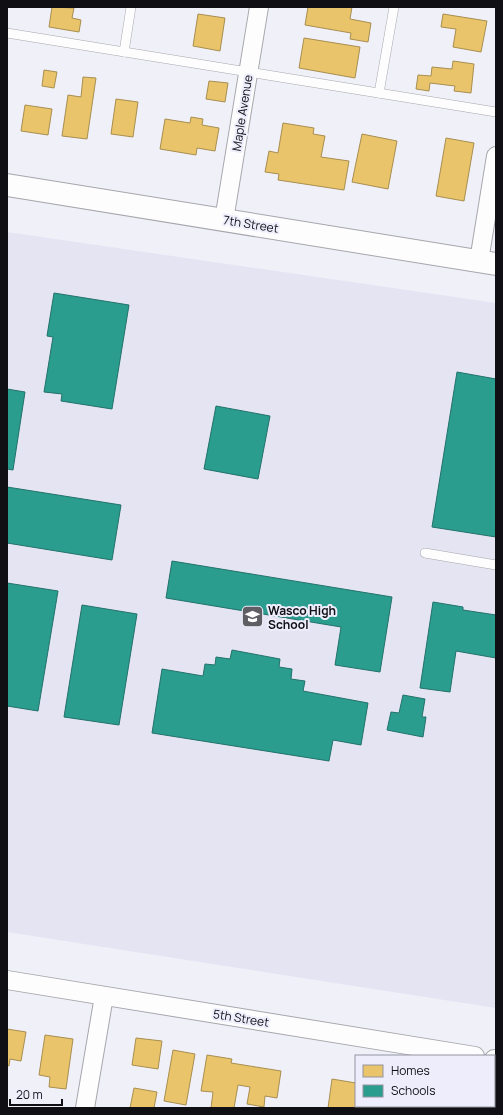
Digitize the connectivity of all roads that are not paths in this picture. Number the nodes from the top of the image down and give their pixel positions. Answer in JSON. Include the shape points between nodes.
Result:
{"nodes":[{"id":1,"x":131,"y":7,"type":"edge"},
{"id":2,"x":259,"y":7,"type":"edge"},
{"id":3,"x":394,"y":7,"type":"edge"},
{"id":4,"x":7,"y":33,"type":"edge"},
{"id":5,"x":124,"y":52,"type":"junction"},
{"id":6,"x":248,"y":72,"type":"junction"},
{"id":7,"x":379,"y":93,"type":"junction"},
{"id":8,"x":496,"y":112,"type":"edge"},
{"id":9,"x":496,"y":156,"type":"edge"},
{"id":10,"x":7,"y":185,"type":"edge"},
{"id":11,"x":224,"y":220,"type":"junction"},
{"id":12,"x":487,"y":262,"type":"edge"},
{"id":13,"x":425,"y":553,"type":"dead end"},
{"id":14,"x":496,"y":565,"type":"edge"},
{"id":15,"x":7,"y":980,"type":"edge"},
{"id":16,"x":104,"y":996,"type":"junction"},
{"id":17,"x":469,"y":1055,"type":"edge"},
{"id":18,"x":85,"y":1108,"type":"edge"}],
"edges":[{"from":1,"to":5,"type":"lane"},
{"from":2,"to":6,"type":"street","name":"Maple Avenue"},
{"from":3,"to":7,"type":"lane"},
{"from":4,"to":5,"type":"lane"},
{"from":5,"to":6,"type":"lane"},
{"from":6,"to":7,"type":"lane"},
{"from":6,"to":11,"type":"street","name":"Maple Avenue"},
{"from":7,"to":8,"type":"lane"},
{"from":9,"to":12,"type":"street"},
{"from":10,"to":11,"type":"street","name":"7th Street"},
{"from":11,"to":12,"type":"street","name":"7th Street"},
{"from":13,"to":14,"type":"lane"},
{"from":15,"to":16,"type":"street","name":"5th Street"},
{"from":16,"to":17,"type":"street","name":"5th Street"},
{"from":16,"to":18,"type":"street"}]}
